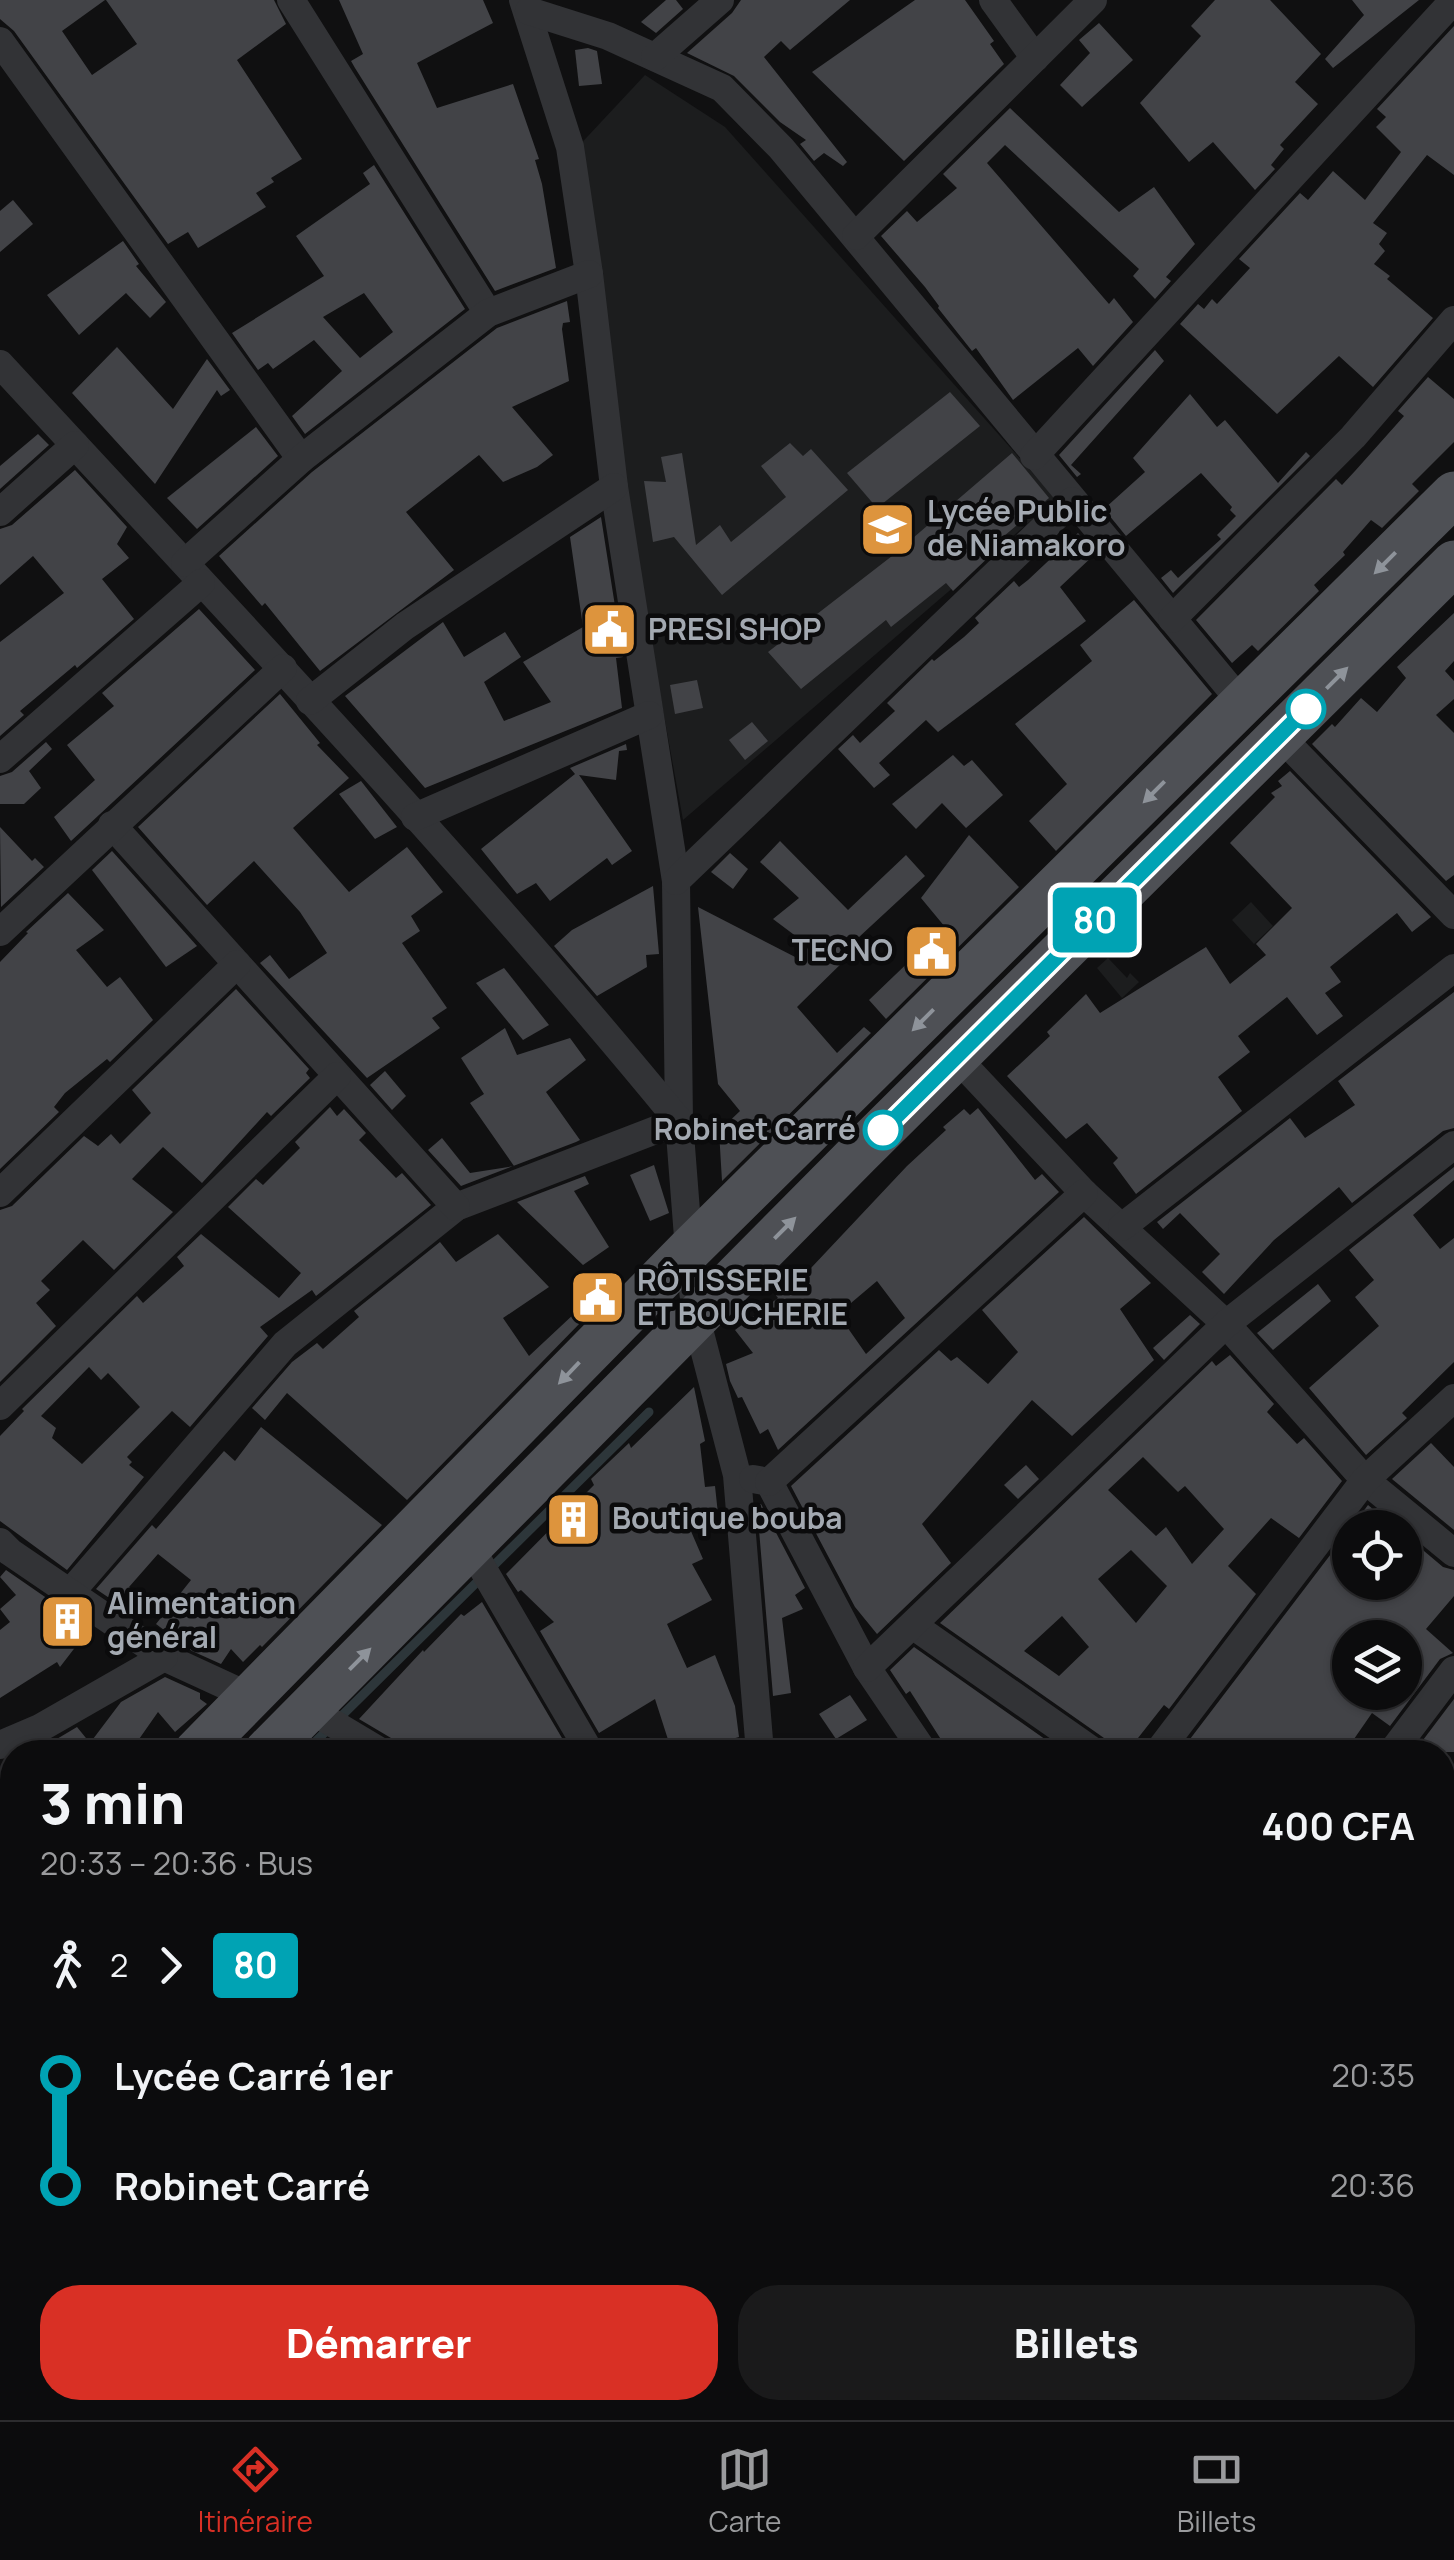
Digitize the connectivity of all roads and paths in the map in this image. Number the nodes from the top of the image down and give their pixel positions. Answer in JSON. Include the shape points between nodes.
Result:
{"nodes":[{"id":1,"x":291,"y":0,"type":"edge"},
{"id":2,"x":720,"y":0,"type":"edge"},
{"id":3,"x":994,"y":0,"type":"edge"},
{"id":4,"x":1093,"y":0,"type":"edge"},
{"id":5,"x":1454,"y":0,"type":"edge"},
{"id":6,"x":526,"y":6,"type":"edge"},
{"id":7,"x":0,"y":42,"type":"edge"},
{"id":8,"x":655,"y":56,"type":"junction"},
{"id":9,"x":1035,"y":58,"type":"junction"},
{"id":10,"x":856,"y":236,"type":"junction"},
{"id":11,"x":590,"y":274,"type":"junction"},
{"id":12,"x":488,"y":312,"type":"junction"},
{"id":13,"x":1454,"y":320,"type":"edge"},
{"id":14,"x":0,"y":364,"type":"edge"},
{"id":15,"x":74,"y":445,"type":"junction"},
{"id":16,"x":1034,"y":456,"type":"junction"},
{"id":17,"x":301,"y":459,"type":"junction"},
{"id":18,"x":614,"y":488,"type":"junction"},
{"id":19,"x":1454,"y":494,"type":"edge"},
{"id":20,"x":1072,"y":501,"type":"junction"},
{"id":21,"x":0,"y":512,"type":"edge"},
{"id":22,"x":1454,"y":563,"type":"edge"},
{"id":23,"x":193,"y":573,"type":"junction"},
{"id":24,"x":1172,"y":619,"type":"junction"},
{"id":25,"x":283,"y":668,"type":"junction"},
{"id":26,"x":310,"y":700,"type":"junction"},
{"id":27,"x":1243,"y":704,"type":"junction"},
{"id":28,"x":649,"y":716,"type":"junction"},
{"id":29,"x":1280,"y":735,"type":"junction"},
{"id":30,"x":0,"y":760,"type":"edge"},
{"id":31,"x":415,"y":816,"type":"junction"},
{"id":32,"x":112,"y":825,"type":"junction"},
{"id":33,"x":676,"y":882,"type":"junction"},
{"id":34,"x":1452,"y":907,"type":"edge"},
{"id":35,"x":0,"y":932,"type":"edge"},
{"id":36,"x":237,"y":964,"type":"junction"},
{"id":37,"x":1454,"y":968,"type":"edge"},
{"id":38,"x":957,"y":1058,"type":"junction"},
{"id":39,"x":337,"y":1076,"type":"junction"},
{"id":40,"x":679,"y":1121,"type":"junction"},
{"id":41,"x":1454,"y":1145,"type":"edge"},
{"id":42,"x":0,"y":1193,"type":"edge"},
{"id":43,"x":1084,"y":1193,"type":"junction"},
{"id":44,"x":456,"y":1207,"type":"junction"},
{"id":45,"x":1122,"y":1227,"type":"junction"},
{"id":46,"x":690,"y":1250,"type":"junction"},
{"id":47,"x":696,"y":1318,"type":"junction"},
{"id":48,"x":1226,"y":1324,"type":"junction"},
{"id":49,"x":1454,"y":1398,"type":"edge"},
{"id":50,"x":0,"y":1406,"type":"edge"},
{"id":51,"x":737,"y":1475,"type":"junction"},
{"id":52,"x":1365,"y":1480,"type":"junction"},
{"id":53,"x":769,"y":1482,"type":"junction"},
{"id":54,"x":0,"y":1542,"type":"edge"},
{"id":55,"x":470,"y":1545,"type":"junction"},
{"id":56,"x":1454,"y":1553,"type":"edge"},
{"id":57,"x":69,"y":1594,"type":"junction"},
{"id":58,"x":914,"y":1626,"type":"junction"},
{"id":59,"x":164,"y":1657,"type":"junction"},
{"id":60,"x":866,"y":1668,"type":"junction"},
{"id":61,"x":1454,"y":1670,"type":"edge"},
{"id":62,"x":251,"y":1697,"type":"junction"},
{"id":63,"x":309,"y":1709,"type":"junction"},
{"id":64,"x":12,"y":1740,"type":"edge"},
{"id":65,"x":208,"y":1740,"type":"edge"},
{"id":66,"x":278,"y":1740,"type":"edge"},
{"id":67,"x":361,"y":1740,"type":"edge"},
{"id":68,"x":583,"y":1740,"type":"edge"},
{"id":69,"x":759,"y":1740,"type":"edge"},
{"id":70,"x":916,"y":1740,"type":"edge"},
{"id":71,"x":1077,"y":1740,"type":"edge"},
{"id":72,"x":1167,"y":1740,"type":"edge"},
{"id":73,"x":1401,"y":1740,"type":"edge"}],
"edges":[{"from":1,"to":12,"type":"street"},
{"from":2,"to":8,"type":"street"},
{"from":3,"to":9,"type":"street"},
{"from":4,"to":9,"type":"street"},
{"from":5,"to":16,"type":"street"},
{"from":6,"to":8,"type":"street"},
{"from":6,"to":11,"type":"street","via":[[570,148]]},
{"from":7,"to":17,"type":"street"},
{"from":8,"to":10,"type":"street","via":[[722,88]]},
{"from":9,"to":10,"type":"street"},
{"from":10,"to":16,"type":"street"},
{"from":11,"to":12,"type":"street"},
{"from":11,"to":18,"type":"street"},
{"from":12,"to":17,"type":"street"},
{"from":13,"to":24,"type":"street","via":[[1353,437]]},
{"from":14,"to":15,"type":"street"},
{"from":15,"to":21,"type":"street"},
{"from":15,"to":23,"type":"street"},
{"from":16,"to":20,"type":"street"},
{"from":17,"to":23,"type":"street"},
{"from":18,"to":26,"type":"street","via":[[405,626]]},
{"from":18,"to":28,"type":"street"},
{"from":19,"to":27,"type":"main road","one_way":true},
{"from":20,"to":24,"type":"street"},
{"from":20,"to":33,"type":"street"},
{"from":29,"to":22,"type":"main road","one_way":true},
{"from":23,"to":25,"type":"street"},
{"from":23,"to":30,"type":"street"},
{"from":24,"to":27,"type":"street"},
{"from":25,"to":26,"type":"street"},
{"from":25,"to":32,"type":"street"},
{"from":26,"to":31,"type":"street"},
{"from":27,"to":46,"type":"main road","one_way":true},
{"from":28,"to":31,"type":"street"},
{"from":28,"to":33,"type":"street"},
{"from":29,"to":34,"type":"street"},
{"from":29,"to":38,"type":"main road"},
{"from":31,"to":40,"type":"street"},
{"from":32,"to":35,"type":"street"},
{"from":32,"to":36,"type":"street"},
{"from":33,"to":40,"type":"street"},
{"from":36,"to":39,"type":"street"},
{"from":36,"to":42,"type":"street"},
{"from":37,"to":45,"type":"street"},
{"from":38,"to":43,"type":"street"},
{"from":47,"to":38,"type":"main road","one_way":true},
{"from":39,"to":44,"type":"street"},
{"from":39,"to":50,"type":"street"},
{"from":40,"to":44,"type":"street"},
{"from":40,"to":46,"type":"street"},
{"from":41,"to":48,"type":"street"},
{"from":43,"to":45,"type":"street"},
{"from":43,"to":53,"type":"street"},
{"from":44,"to":57,"type":"street","via":[[285,1344]]},
{"from":45,"to":48,"type":"street"},
{"from":46,"to":47,"type":"street"},
{"from":46,"to":62,"type":"main road","one_way":true},
{"from":47,"to":51,"type":"street"},
{"from":47,"to":55,"type":"main road"},
{"from":48,"to":52,"type":"street"},
{"from":48,"to":58,"type":"street"},
{"from":49,"to":52,"type":"street"},
{"from":51,"to":53,"type":"street"},
{"from":51,"to":69,"type":"street"},
{"from":52,"to":56,"type":"street"},
{"from":52,"to":72,"type":"street"},
{"from":53,"to":60,"type":"street"},
{"from":54,"to":57,"type":"street"},
{"from":63,"to":55,"type":"main road","one_way":true},
{"from":55,"to":68,"type":"street"},
{"from":57,"to":59,"type":"street"},
{"from":58,"to":60,"type":"street"},
{"from":58,"to":71,"type":"street"},
{"from":59,"to":62,"type":"street"},
{"from":59,"to":64,"type":"street"},
{"from":60,"to":70,"type":"street"},
{"from":61,"to":73,"type":"street"},
{"from":62,"to":65,"type":"main road"},
{"from":63,"to":66,"type":"main road"},
{"from":63,"to":67,"type":"street"}]}
